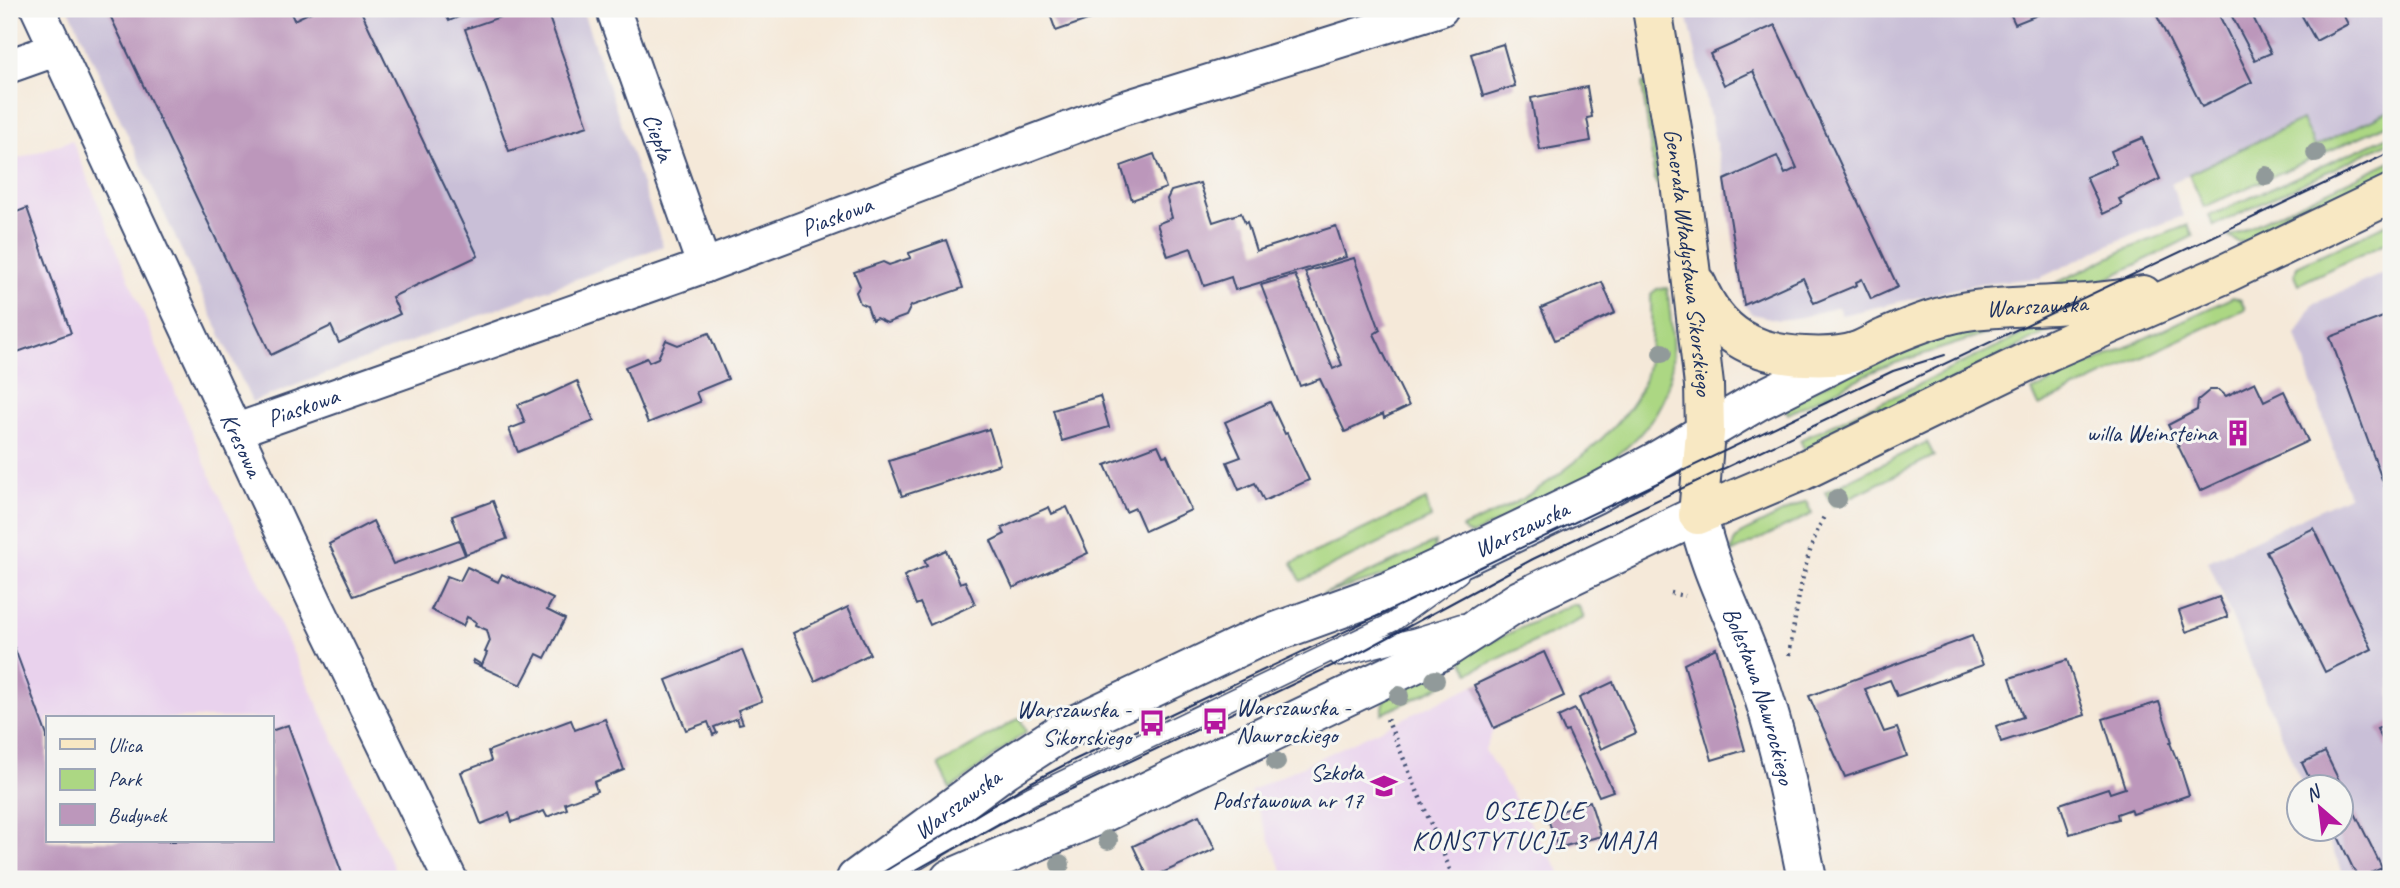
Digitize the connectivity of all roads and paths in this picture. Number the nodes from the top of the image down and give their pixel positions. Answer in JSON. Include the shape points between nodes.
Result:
{"nodes":[{"id":1,"x":38,"y":9,"type":"edge"},
{"id":2,"x":613,"y":9,"type":"edge"},
{"id":3,"x":1441,"y":9,"type":"edge"},
{"id":4,"x":1652,"y":9,"type":"edge"},
{"id":5,"x":57,"y":49,"type":"junction"},
{"id":6,"x":9,"y":66,"type":"edge"},
{"id":7,"x":2391,"y":194,"type":"edge"},
{"id":8,"x":704,"y":266,"type":"junction"},
{"id":9,"x":1690,"y":271,"type":"junction"},
{"id":10,"x":2222,"y":275,"type":"junction"},
{"id":11,"x":1857,"y":352,"type":"junction"},
{"id":12,"x":235,"y":431,"type":"junction"},
{"id":13,"x":1706,"y":432,"type":"junction"},
{"id":14,"x":1698,"y":515,"type":"junction"},
{"id":15,"x":1824,"y":517,"type":"dead end"},
{"id":16,"x":1518,"y":531,"type":"junction"},
{"id":17,"x":1520,"y":600,"type":"junction"},
{"id":18,"x":1788,"y":664,"type":"dead end"},
{"id":19,"x":1270,"y":681,"type":"junction"},
{"id":20,"x":1387,"y":719,"type":"dead end"},
{"id":21,"x":450,"y":879,"type":"edge"},
{"id":22,"x":856,"y":879,"type":"edge"},
{"id":23,"x":886,"y":879,"type":"edge"},
{"id":24,"x":950,"y":879,"type":"edge"},
{"id":25,"x":1454,"y":879,"type":"edge"},
{"id":26,"x":1807,"y":879,"type":"edge"}],
"edges":[{"from":1,"to":5,"type":"street","name":"Kresowa"},
{"from":2,"to":8,"type":"street","name":"Ciepła"},
{"from":3,"to":8,"type":"street","name":"Piaskowa","via":[[1121,109]]},
{"from":4,"to":9,"type":"main road","name":"Generała Władysława Sikorskiego"},
{"from":5,"to":6,"type":"street"},
{"from":5,"to":12,"type":"street","name":"Kresowa"},
{"from":7,"to":10,"type":"main road","name":"Warszawska"},
{"from":8,"to":12,"type":"street","name":"Piaskowa"},
{"from":9,"to":11,"type":"main road","via":[[1719,322],[1751,346],[1805,356]]},
{"from":9,"to":13,"type":"main road","name":"Generała Władysława Sikorskiego"},
{"from":10,"to":11,"type":"main road","name":"Warszawska","via":[[2121,300],[1973,310],[1913,326]]},
{"from":10,"to":14,"type":"main road","name":"Warszawska"},
{"from":11,"to":13,"type":"street","name":"Warszawska"},
{"from":12,"to":21,"type":"street","name":"Kresowa"},
{"from":13,"to":14,"type":"main road","name":"Generała Władysława Sikorskiego"},
{"from":13,"to":16,"type":"street","name":"Warszawska"},
{"from":14,"to":17,"type":"street","name":"Warszawska"},
{"from":14,"to":26,"type":"street","name":"Bolesława Nawrockiego","via":[[1711,563],[1773,725]]},
{"from":15,"to":18,"type":"path","via":[[1813,538],[1800,591]]},
{"from":16,"to":19,"type":"lane","via":[[1392,622]]},
{"from":16,"to":22,"type":"street","name":"Warszawska","via":[[1389,591],[1251,641],[1068,728]]},
{"from":17,"to":19,"type":"lane"},
{"from":17,"to":24,"type":"street","name":"Warszawska","via":[[1432,656],[1098,815]]},
{"from":19,"to":23,"type":"lane","via":[[1032,795]]},
{"from":20,"to":25,"type":"path"}]}
